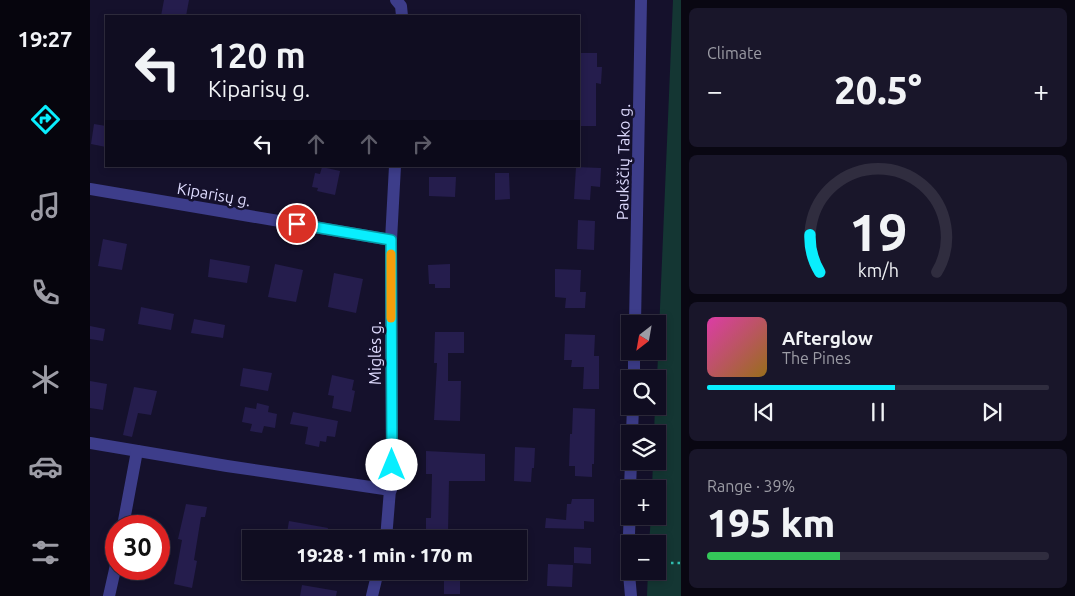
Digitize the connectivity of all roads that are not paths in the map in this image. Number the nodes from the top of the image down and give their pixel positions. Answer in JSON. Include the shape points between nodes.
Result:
{"nodes":[{"id":1,"x":396,"y":0,"type":"edge"},
{"id":2,"x":641,"y":0,"type":"edge"},
{"id":3,"x":402,"y":15,"type":"edge"},
{"id":4,"x":395,"y":167,"type":"edge"},
{"id":5,"x":90,"y":189,"type":"edge"},
{"id":6,"x":391,"y":240,"type":"junction"},
{"id":7,"x":635,"y":315,"type":"edge"},
{"id":8,"x":90,"y":442,"type":"edge"},
{"id":9,"x":137,"y":451,"type":"junction"},
{"id":10,"x":391,"y":490,"type":"junction"},
{"id":11,"x":125,"y":515,"type":"edge"},
{"id":12,"x":629,"y":525,"type":"edge"},
{"id":13,"x":387,"y":530,"type":"edge"},
{"id":14,"x":113,"y":580,"type":"edge"},
{"id":15,"x":376,"y":580,"type":"edge"},
{"id":16,"x":109,"y":596,"type":"edge"},
{"id":17,"x":372,"y":596,"type":"edge"},
{"id":18,"x":631,"y":596,"type":"edge"}],
"edges":[{"from":1,"to":3,"type":"street"},
{"from":2,"to":7,"type":"street","name":"Paukščių Tako g."},
{"from":4,"to":6,"type":"street","name":"Miglės g."},
{"from":5,"to":6,"type":"street","name":"Kiparisų g."},
{"from":6,"to":10,"type":"street","name":"Miglės g."},
{"from":8,"to":9,"type":"street"},
{"from":9,"to":10,"type":"street"},
{"from":9,"to":11,"type":"street"},
{"from":10,"to":13,"type":"street","name":"Miglės g."},
{"from":12,"to":18,"type":"street"},
{"from":14,"to":16,"type":"street"},
{"from":15,"to":17,"type":"street"}]}
